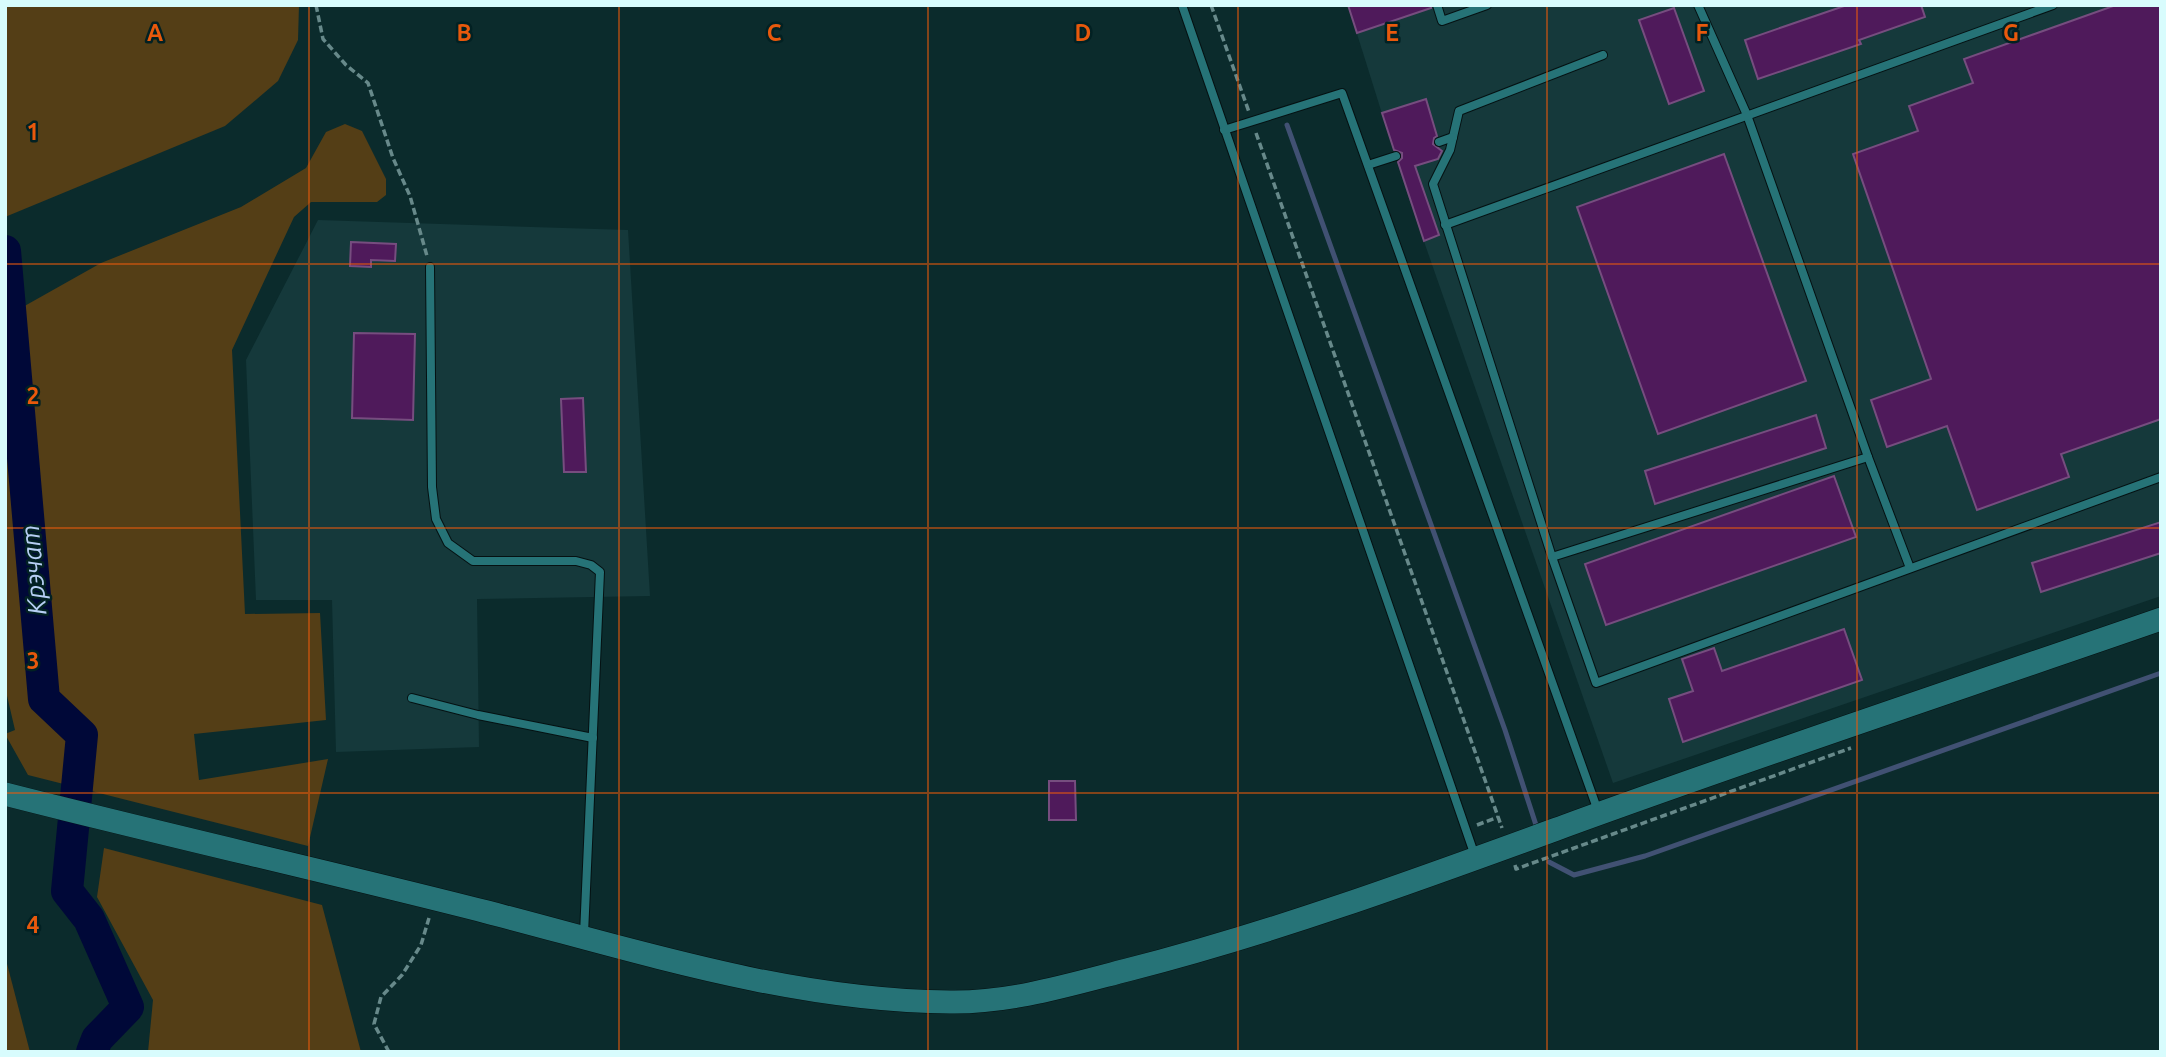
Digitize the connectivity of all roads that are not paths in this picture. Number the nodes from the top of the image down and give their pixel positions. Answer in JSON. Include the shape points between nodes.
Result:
{"nodes":[{"id":1,"x":1182,"y":5,"type":"edge"},
{"id":2,"x":1437,"y":5,"type":"edge"},
{"id":3,"x":1487,"y":5,"type":"edge"},
{"id":4,"x":1698,"y":5,"type":"edge"},
{"id":5,"x":2053,"y":5,"type":"edge"},
{"id":6,"x":1603,"y":55,"type":"dead end"},
{"id":7,"x":1747,"y":115,"type":"junction"},
{"id":8,"x":1224,"y":130,"type":"junction"},
{"id":9,"x":1453,"y":137,"type":"junction"},
{"id":10,"x":1439,"y":142,"type":"dead end"},
{"id":11,"x":1396,"y":156,"type":"dead end"},
{"id":12,"x":1368,"y":165,"type":"junction"},
{"id":13,"x":1445,"y":225,"type":"junction"},
{"id":14,"x":430,"y":267,"type":"road end"},
{"id":15,"x":1868,"y":457,"type":"junction"},
{"id":16,"x":2161,"y":477,"type":"edge"},
{"id":17,"x":1552,"y":557,"type":"junction"},
{"id":18,"x":1910,"y":568,"type":"junction"},
{"id":19,"x":2161,"y":619,"type":"edge"},
{"id":20,"x":412,"y":698,"type":"dead end"},
{"id":21,"x":593,"y":738,"type":"junction"},
{"id":22,"x":5,"y":794,"type":"edge"},
{"id":23,"x":1599,"y":814,"type":"junction"},
{"id":24,"x":1476,"y":859,"type":"junction"},
{"id":25,"x":584,"y":937,"type":"junction"}],
"edges":[{"from":1,"to":8,"type":"lane"},
{"from":2,"to":3,"type":"lane","via":[[1442,21]]},
{"from":4,"to":7,"type":"lane"},
{"from":5,"to":7,"type":"lane"},
{"from":6,"to":9,"type":"lane","via":[[1460,111]]},
{"from":7,"to":13,"type":"lane"},
{"from":7,"to":15,"type":"lane"},
{"from":8,"to":12,"type":"lane","via":[[1342,93]]},
{"from":8,"to":24,"type":"lane"},
{"from":9,"to":10,"type":"lane"},
{"from":9,"to":13,"type":"lane","via":[[1433,184]]},
{"from":11,"to":12,"type":"lane"},
{"from":12,"to":23,"type":"lane"},
{"from":13,"to":17,"type":"lane"},
{"from":14,"to":21,"type":"lane","via":[[436,519],[448,543],[473,561],[576,561],[600,572]]},
{"from":15,"to":17,"type":"lane"},
{"from":15,"to":18,"type":"lane"},
{"from":16,"to":18,"type":"lane"},
{"from":17,"to":18,"type":"lane","via":[[1597,683]]},
{"from":19,"to":23,"type":"street"},
{"from":20,"to":21,"type":"lane"},
{"from":21,"to":25,"type":"lane"},
{"from":22,"to":25,"type":"street"},
{"from":23,"to":24,"type":"street"},
{"from":24,"to":25,"type":"street","via":[[1206,950],[1003,998],[953,1002],[830,993],[719,972]]}]}
